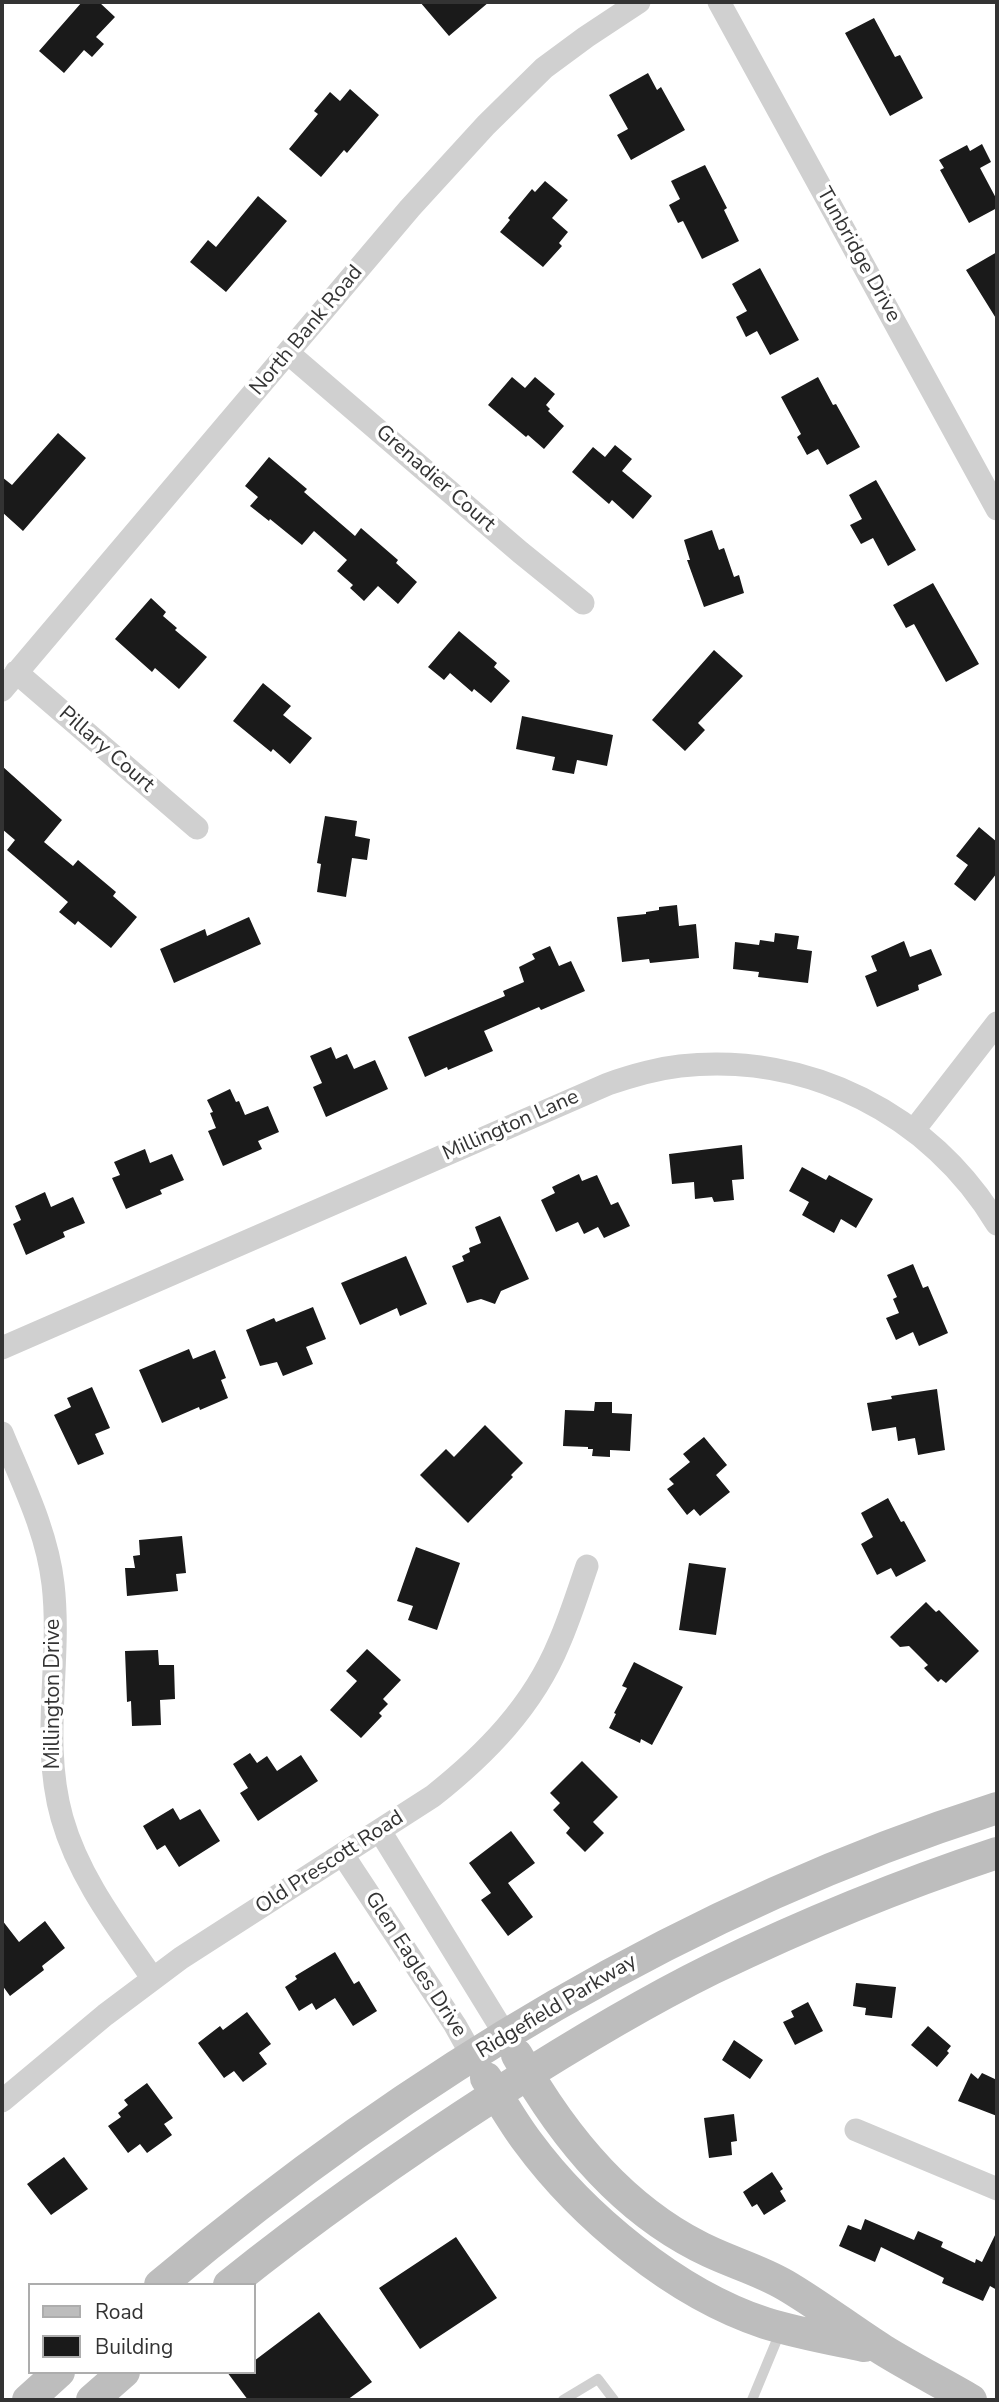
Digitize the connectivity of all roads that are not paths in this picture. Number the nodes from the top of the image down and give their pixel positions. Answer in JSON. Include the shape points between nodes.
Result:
{"nodes":[{"id":1,"x":639,"y":2,"type":"edge"},
{"id":2,"x":719,"y":2,"type":"edge"},
{"id":3,"x":288,"y":354,"type":"junction"},
{"id":4,"x":997,"y":509,"type":"edge"},
{"id":5,"x":583,"y":603,"type":"dead end"},
{"id":6,"x":9,"y":681,"type":"edge"},
{"id":7,"x":197,"y":828,"type":"dead end"},
{"id":8,"x":997,"y":1023,"type":"edge"},
{"id":9,"x":914,"y":1130,"type":"junction"},
{"id":10,"x":997,"y":1224,"type":"edge"},
{"id":11,"x":2,"y":1348,"type":"edge"},
{"id":12,"x":2,"y":1433,"type":"edge"},
{"id":13,"x":587,"y":1566,"type":"dead end"},
{"id":14,"x":997,"y":1808,"type":"edge"},
{"id":15,"x":380,"y":1831,"type":"junction"},
{"id":16,"x":997,"y":1853,"type":"edge"},
{"id":17,"x":343,"y":1855,"type":"junction"},
{"id":18,"x":153,"y":1979,"type":"junction"},
{"id":19,"x":506,"y":2036,"type":"junction"},
{"id":20,"x":473,"y":2057,"type":"junction"},
{"id":21,"x":527,"y":2074,"type":"junction"},
{"id":22,"x":497,"y":2094,"type":"junction"},
{"id":23,"x":2,"y":2101,"type":"edge"},
{"id":24,"x":856,"y":2130,"type":"dead end"},
{"id":25,"x":997,"y":2189,"type":"edge"},
{"id":26,"x":163,"y":2283,"type":"edge"},
{"id":27,"x":232,"y":2283,"type":"edge"},
{"id":28,"x":782,"y":2327,"type":"junction"},
{"id":29,"x":886,"y":2351,"type":"junction"},
{"id":30,"x":57,"y":2374,"type":"edge"},
{"id":31,"x":122,"y":2374,"type":"edge"},
{"id":32,"x":28,"y":2400,"type":"edge"},
{"id":33,"x":92,"y":2400,"type":"edge"},
{"id":34,"x":564,"y":2400,"type":"edge"},
{"id":35,"x":614,"y":2400,"type":"edge"},
{"id":36,"x":752,"y":2400,"type":"edge"},
{"id":37,"x":971,"y":2400,"type":"edge"}],
"edges":[{"from":1,"to":3,"type":"street","name":"North Bank Road","via":[[575,44],[523,87],[410,208]]},
{"from":2,"to":4,"type":"street","name":"Tunbridge Drive"},
{"from":3,"to":5,"type":"street","name":"Grenadier Court"},
{"from":3,"to":6,"type":"street","name":"North Bank Road"},
{"from":6,"to":7,"type":"street","name":"Pillary Court"},
{"from":8,"to":9,"type":"street"},
{"from":9,"to":10,"type":"street","name":"Millington Lane","via":[[951,1163]]},
{"from":9,"to":11,"type":"street","name":"Millington Lane","via":[[860,1096],[803,1075],[718,1064],[639,1074]]},
{"from":12,"to":18,"type":"street","name":"Millington Drive","via":[[46,1546],[53,1583],[50,1730],[62,1818],[103,1907]]},
{"from":13,"to":15,"type":"street","name":"Old Prescott Road","via":[[559,1645],[527,1703],[465,1771]]},
{"from":14,"to":19,"type":"main road","name":"Ridgefield Parkway","via":[[877,1849],[750,1903],[623,1968]]},
{"from":15,"to":17,"type":"street","name":"Old Prescott Road"},
{"from":15,"to":19,"type":"street","name":"Glen Eagles Drive"},
{"from":16,"to":21,"type":"main road","name":"Ridgefield Parkway","via":[[884,1892],[731,1960]]},
{"from":17,"to":18,"type":"street","name":"Old Prescott Road"},
{"from":17,"to":20,"type":"street","name":"Glen Eagles Drive"},
{"from":18,"to":23,"type":"street","name":"Old Prescott Road"},
{"from":19,"to":20,"type":"main road","name":"Ridgefield Parkway"},
{"from":19,"to":21,"type":"main road","name":"Glen Eagles Drive"},
{"from":20,"to":22,"type":"main road","name":"Glen Eagles Drive"},
{"from":20,"to":26,"type":"main road","name":"Ridgefield Parkway","via":[[304,2172]]},
{"from":21,"to":22,"type":"main road","name":"Ridgefield Parkway"},
{"from":21,"to":29,"type":"main road","name":"Glen Eagles Drive","via":[[585,2156],[650,2216],[696,2246],[784,2284]]},
{"from":22,"to":27,"type":"main road","name":"Ridgefield Parkway","via":[[333,2205]]},
{"from":22,"to":28,"type":"main road","name":"Glen Eagles Drive","via":[[526,2141],[560,2182],[618,2237],[690,2287],[764,2323]]},
{"from":24,"to":25,"type":"street"},
{"from":28,"to":29,"type":"main road","name":"Glen Eagles Drive"},
{"from":28,"to":36,"type":"lane"},
{"from":29,"to":37,"type":"main road","name":"Glen Eagles Drive"},
{"from":30,"to":32,"type":"main road"},
{"from":31,"to":33,"type":"main road"},
{"from":34,"to":35,"type":"lane","via":[[598,2379]]}]}
